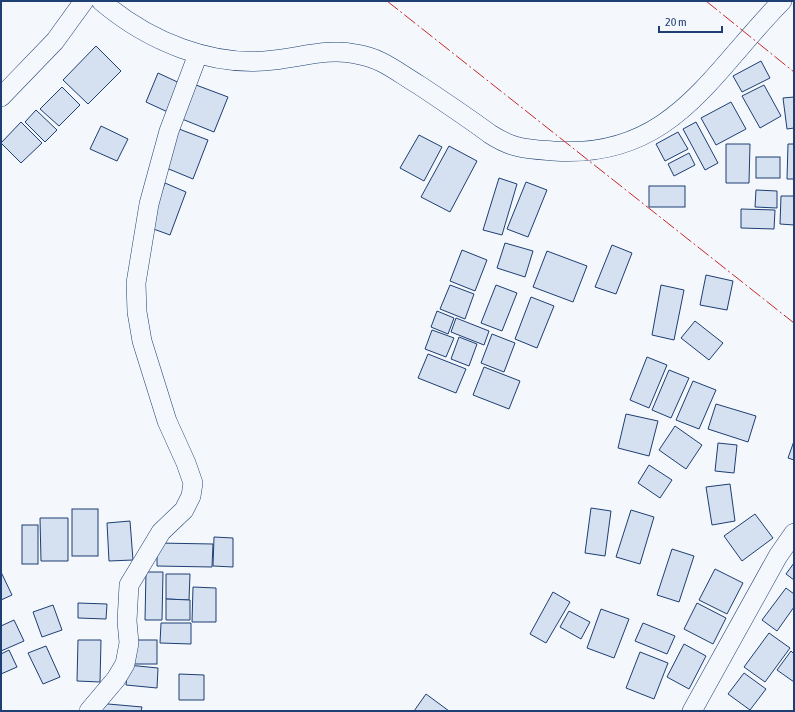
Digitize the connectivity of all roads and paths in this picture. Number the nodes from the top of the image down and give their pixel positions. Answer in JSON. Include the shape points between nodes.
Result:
{"nodes":[{"id":1,"x":84,"y":1,"type":"edge"},
{"id":2,"x":101,"y":1,"type":"edge"},
{"id":3,"x":782,"y":1,"type":"edge"},
{"id":4,"x":198,"y":54,"type":"junction"},
{"id":5,"x":1,"y":96,"type":"edge"},
{"id":6,"x":794,"y":533,"type":"edge"},
{"id":7,"x":88,"y":711,"type":"edge"},
{"id":8,"x":692,"y":711,"type":"edge"}],
"edges":[{"from":1,"to":5,"type":"street","via":[[55,41]]},
{"from":2,"to":4,"type":"street","via":[[144,30]]},
{"from":3,"to":4,"type":"street","via":[[699,95],[659,128],[619,146],[586,152],[516,148],[376,58],[335,52],[257,62],[235,62]]},
{"from":4,"to":7,"type":"street","via":[[169,131],[149,204],[136,283],[142,341],[167,421],[193,483],[191,496],[184,510],[161,532],[129,585],[129,643],[125,664],[116,679]]},
{"from":6,"to":8,"type":"street","via":[[778,556]]}]}
